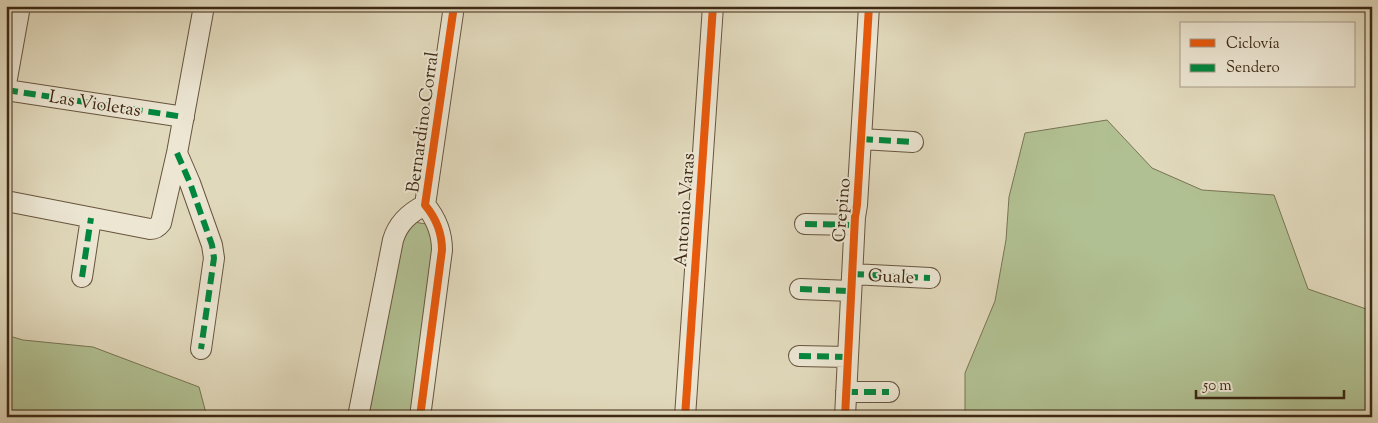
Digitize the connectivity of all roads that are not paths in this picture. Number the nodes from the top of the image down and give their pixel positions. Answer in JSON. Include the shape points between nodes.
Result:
{"nodes":[{"id":1,"x":20,"y":6,"type":"edge"},
{"id":2,"x":204,"y":6,"type":"edge"},
{"id":3,"x":454,"y":6,"type":"edge"},
{"id":4,"x":713,"y":6,"type":"edge"},
{"id":5,"x":869,"y":6,"type":"edge"},
{"id":6,"x":6,"y":84,"type":"edge"},
{"id":7,"x":6,"y":90,"type":"edge"},
{"id":8,"x":184,"y":117,"type":"junction"},
{"id":9,"x":861,"y":139,"type":"junction"},
{"id":10,"x":913,"y":142,"type":"dead end"},
{"id":11,"x":177,"y":153,"type":"junction"},
{"id":12,"x":6,"y":201,"type":"edge"},
{"id":13,"x":425,"y":205,"type":"junction"},
{"id":14,"x":91,"y":218,"type":"junction"},
{"id":15,"x":806,"y":224,"type":"dead end"},
{"id":16,"x":854,"y":225,"type":"junction"},
{"id":17,"x":82,"y":276,"type":"dead end"},
{"id":18,"x":930,"y":278,"type":"dead end"},
{"id":19,"x":851,"y":282,"type":"junction"},
{"id":20,"x":800,"y":289,"type":"dead end"},
{"id":21,"x":201,"y":349,"type":"dead end"},
{"id":22,"x":799,"y":356,"type":"dead end"},
{"id":23,"x":848,"y":357,"type":"junction"},
{"id":24,"x":846,"y":392,"type":"junction"},
{"id":25,"x":889,"y":392,"type":"dead end"},
{"id":26,"x":358,"y":417,"type":"edge"},
{"id":27,"x":420,"y":417,"type":"edge"},
{"id":28,"x":685,"y":417,"type":"edge"},
{"id":29,"x":845,"y":417,"type":"edge"}],
"edges":[{"from":1,"to":6,"type":"street"},
{"from":2,"to":8,"type":"street"},
{"from":3,"to":13,"type":"street","name":"Bernardino Corral"},
{"from":4,"to":28,"type":"street","name":"Antonio Varas"},
{"from":5,"to":9,"type":"street","name":"Crepino"},
{"from":7,"to":8,"type":"street","name":"Las Violetas"},
{"from":8,"to":11,"type":"street"},
{"from":9,"to":10,"type":"street"},
{"from":9,"to":16,"type":"street","name":"Crepino"},
{"from":11,"to":14,"type":"street","via":[[161,222],[156,228]]},
{"from":11,"to":21,"type":"street","via":[[214,258]]},
{"from":12,"to":14,"type":"street"},
{"from":13,"to":26,"type":"street","name":"Bernardino Corral","via":[[407,216],[392,240]]},
{"from":13,"to":27,"type":"street","name":"Bernardino Corral","via":[[440,230],[442,250]]},
{"from":14,"to":17,"type":"street"},
{"from":15,"to":16,"type":"street"},
{"from":16,"to":19,"type":"street","name":"Crepino"},
{"from":18,"to":19,"type":"street","name":"Guale"},
{"from":19,"to":20,"type":"street","name":"Guale"},
{"from":19,"to":23,"type":"street","name":"Crepino"},
{"from":22,"to":23,"type":"street"},
{"from":23,"to":24,"type":"street","name":"Crepino"},
{"from":24,"to":25,"type":"street"},
{"from":24,"to":29,"type":"street","name":"Crepino"}]}
